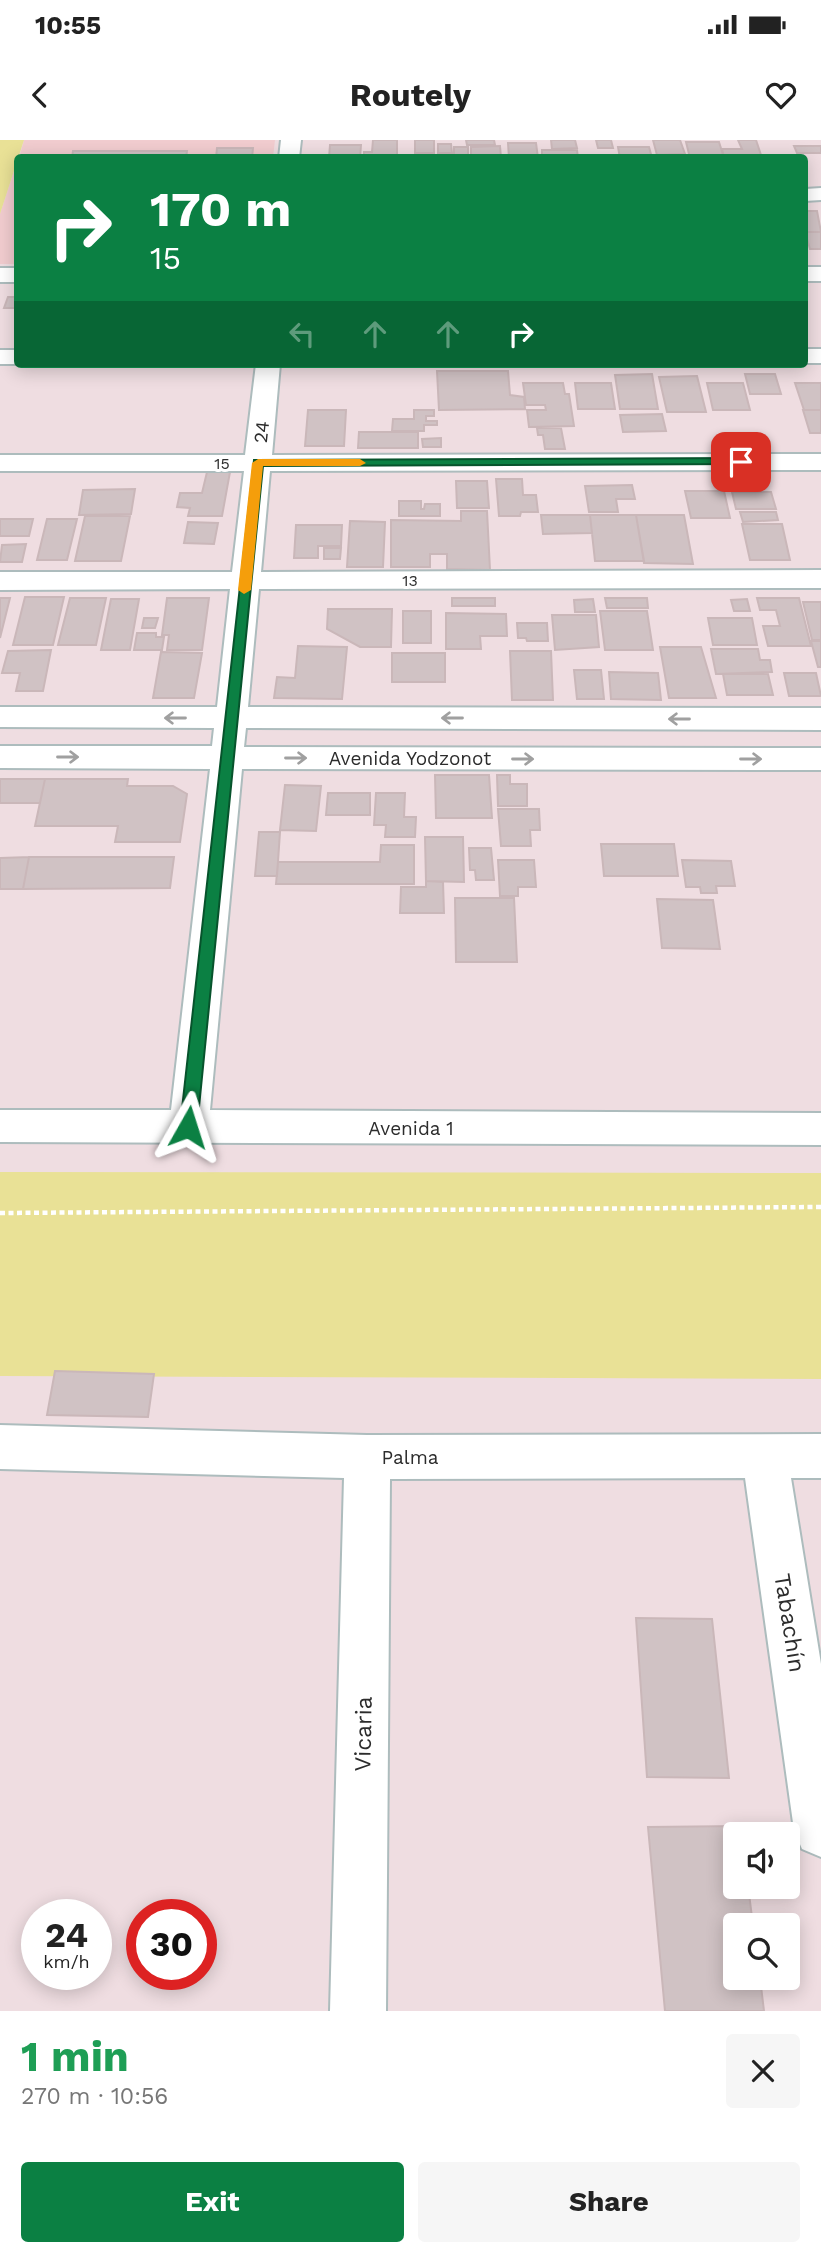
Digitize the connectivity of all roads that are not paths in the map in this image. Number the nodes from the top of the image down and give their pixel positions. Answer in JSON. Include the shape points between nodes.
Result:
{"nodes":[{"id":1,"x":268,"y":368,"type":"edge"},
{"id":2,"x":821,"y":461,"type":"edge"},
{"id":3,"x":0,"y":463,"type":"edge"},
{"id":4,"x":258,"y":463,"type":"junction"},
{"id":5,"x":821,"y":579,"type":"edge"},
{"id":6,"x":246,"y":580,"type":"junction"},
{"id":7,"x":0,"y":581,"type":"edge"},
{"id":8,"x":0,"y":717,"type":"edge"},
{"id":9,"x":231,"y":718,"type":"junction"},
{"id":10,"x":821,"y":719,"type":"edge"},
{"id":11,"x":0,"y":757,"type":"edge"},
{"id":12,"x":227,"y":758,"type":"junction"},
{"id":13,"x":821,"y":760,"type":"edge"},
{"id":14,"x":0,"y":1126,"type":"edge"},
{"id":15,"x":188,"y":1127,"type":"junction"},
{"id":16,"x":821,"y":1129,"type":"edge"},
{"id":17,"x":0,"y":1447,"type":"edge"},
{"id":18,"x":821,"y":1456,"type":"edge"},
{"id":19,"x":367,"y":1457,"type":"junction"},
{"id":20,"x":765,"y":1457,"type":"junction"},
{"id":21,"x":821,"y":1830,"type":"edge"},
{"id":22,"x":358,"y":2011,"type":"edge"}],
"edges":[{"from":1,"to":4,"type":"street","name":"24"},
{"from":2,"to":4,"type":"street","name":"15"},
{"from":3,"to":4,"type":"street","name":"15"},
{"from":4,"to":6,"type":"street","name":"24"},
{"from":5,"to":6,"type":"street","name":"13"},
{"from":6,"to":7,"type":"street","name":"13"},
{"from":6,"to":9,"type":"street","name":"24"},
{"from":9,"to":8,"type":"street","name":"Avenida Yodzonot","one_way":true},
{"from":10,"to":9,"type":"street","name":"Avenida Yodzonot","one_way":true},
{"from":9,"to":12,"type":"street","name":"24"},
{"from":11,"to":12,"type":"street","name":"Avenida Yodzonot","one_way":true},
{"from":12,"to":13,"type":"street","name":"Avenida Yodzonot","one_way":true},
{"from":12,"to":15,"type":"street","name":"24"},
{"from":14,"to":15,"type":"street","name":"Avenida 1"},
{"from":15,"to":16,"type":"street","name":"Avenida 1"},
{"from":17,"to":19,"type":"street","name":"Palma"},
{"from":18,"to":20,"type":"street","name":"Palma"},
{"from":19,"to":20,"type":"street","name":"Palma"},
{"from":19,"to":22,"type":"street","name":"Vicaria"},
{"from":20,"to":21,"type":"street","name":"Tabachín"}]}
